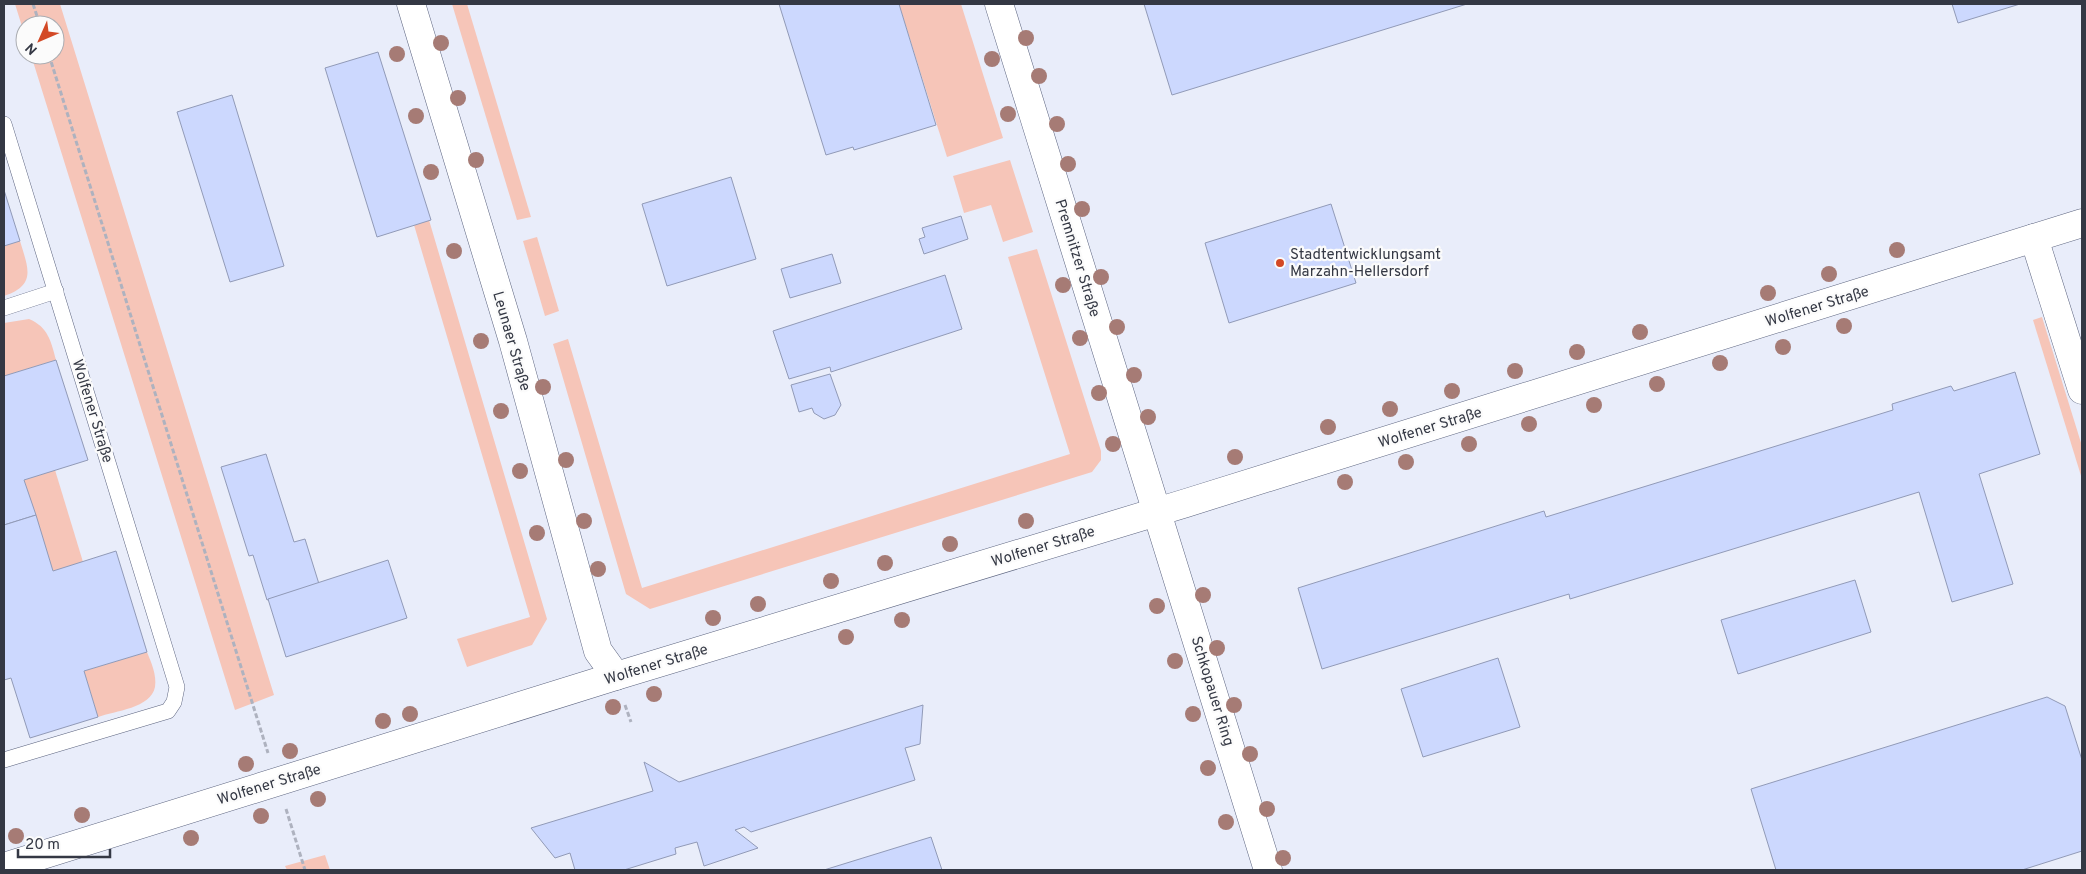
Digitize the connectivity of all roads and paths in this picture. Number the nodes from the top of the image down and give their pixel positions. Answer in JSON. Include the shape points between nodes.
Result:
{"nodes":[{"id":1,"x":410,"y":4,"type":"edge"},
{"id":2,"x":999,"y":4,"type":"edge"},
{"id":3,"x":52,"y":65,"type":"edge"},
{"id":4,"x":4,"y":124,"type":"edge"},
{"id":5,"x":2082,"y":223,"type":"edge"},
{"id":6,"x":2034,"y":238,"type":"junction"},
{"id":7,"x":56,"y":291,"type":"junction"},
{"id":8,"x":4,"y":308,"type":"edge"},
{"id":9,"x":2082,"y":390,"type":"edge"},
{"id":10,"x":1158,"y":512,"type":"junction"},
{"id":11,"x":616,"y":676,"type":"junction"},
{"id":12,"x":4,"y":760,"type":"edge"},
{"id":13,"x":277,"y":782,"type":"junction"},
{"id":14,"x":291,"y":827,"type":"dead end"},
{"id":15,"x":4,"y":868,"type":"edge"},
{"id":16,"x":305,"y":870,"type":"edge"},
{"id":17,"x":1268,"y":870,"type":"edge"}],
"edges":[{"from":1,"to":11,"type":"street","name":"Leunaer Straße","via":[[513,341],[598,650]]},
{"from":2,"to":10,"type":"street","name":"Premnitzer Straße"},
{"from":3,"to":13,"type":"path"},
{"from":4,"to":7,"type":"lane","name":"Wolfener Straße"},
{"from":5,"to":6,"type":"street","name":"Wolfener Straße"},
{"from":6,"to":9,"type":"street"},
{"from":6,"to":10,"type":"street","name":"Wolfener Straße"},
{"from":7,"to":8,"type":"lane"},
{"from":7,"to":12,"type":"lane","name":"Wolfener Straße","via":[[177,687],[168,711]]},
{"from":10,"to":11,"type":"street","name":"Wolfener Straße"},
{"from":10,"to":17,"type":"street","name":"Schkopauer Ring"},
{"from":11,"to":13,"type":"street","name":"Wolfener Straße"},
{"from":13,"to":15,"type":"street","name":"Wolfener Straße"},
{"from":14,"to":16,"type":"path"}]}
